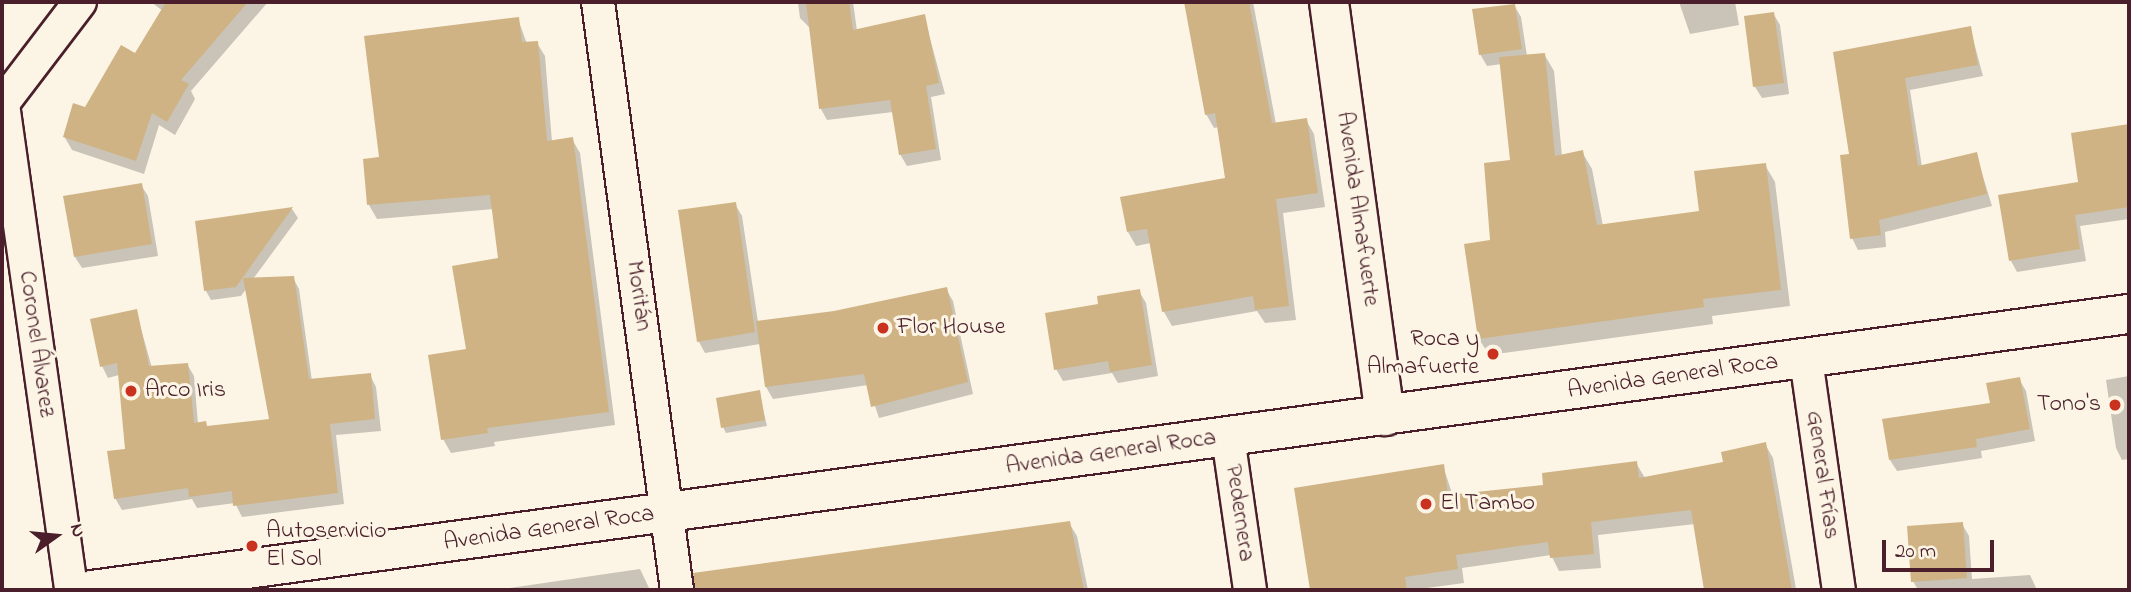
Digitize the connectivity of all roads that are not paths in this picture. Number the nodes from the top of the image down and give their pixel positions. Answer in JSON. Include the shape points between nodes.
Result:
{"nodes":[{"id":1,"x":80,"y":2,"type":"edge"},
{"id":2,"x":598,"y":2,"type":"edge"},
{"id":3,"x":1329,"y":2,"type":"edge"},
{"id":4,"x":2,"y":97,"type":"edge"},
{"id":5,"x":3,"y":103,"type":"edge"},
{"id":6,"x":2129,"y":314,"type":"edge"},
{"id":7,"x":1806,"y":359,"type":"junction"},
{"id":8,"x":1385,"y":416,"type":"junction"},
{"id":9,"x":1228,"y":437,"type":"junction"},
{"id":10,"x":667,"y":513,"type":"junction"},
{"id":11,"x":71,"y":590,"type":"edge"},
{"id":12,"x":92,"y":590,"type":"edge"},
{"id":13,"x":677,"y":590,"type":"edge"},
{"id":14,"x":1250,"y":590,"type":"edge"},
{"id":15,"x":1839,"y":590,"type":"edge"}],
"edges":[{"from":1,"to":5,"type":"street"},
{"from":2,"to":10,"type":"street","name":"Moritán"},
{"from":3,"to":8,"type":"main road","name":"Avenida Almafuerte"},
{"from":4,"to":5,"type":"street","name":"Coronel Álvarez"},
{"from":5,"to":11,"type":"street","name":"Coronel Álvarez"},
{"from":6,"to":7,"type":"main road","name":"Avenida General Roca"},
{"from":7,"to":8,"type":"main road","name":"Avenida General Roca"},
{"from":7,"to":15,"type":"street","name":"General Frías"},
{"from":8,"to":9,"type":"main road","name":"Avenida General Roca"},
{"from":9,"to":10,"type":"main road","name":"Avenida General Roca"},
{"from":9,"to":14,"type":"street","name":"Pedernera"},
{"from":10,"to":12,"type":"main road","name":"Avenida General Roca"},
{"from":10,"to":13,"type":"street","name":"Moritán"}]}
